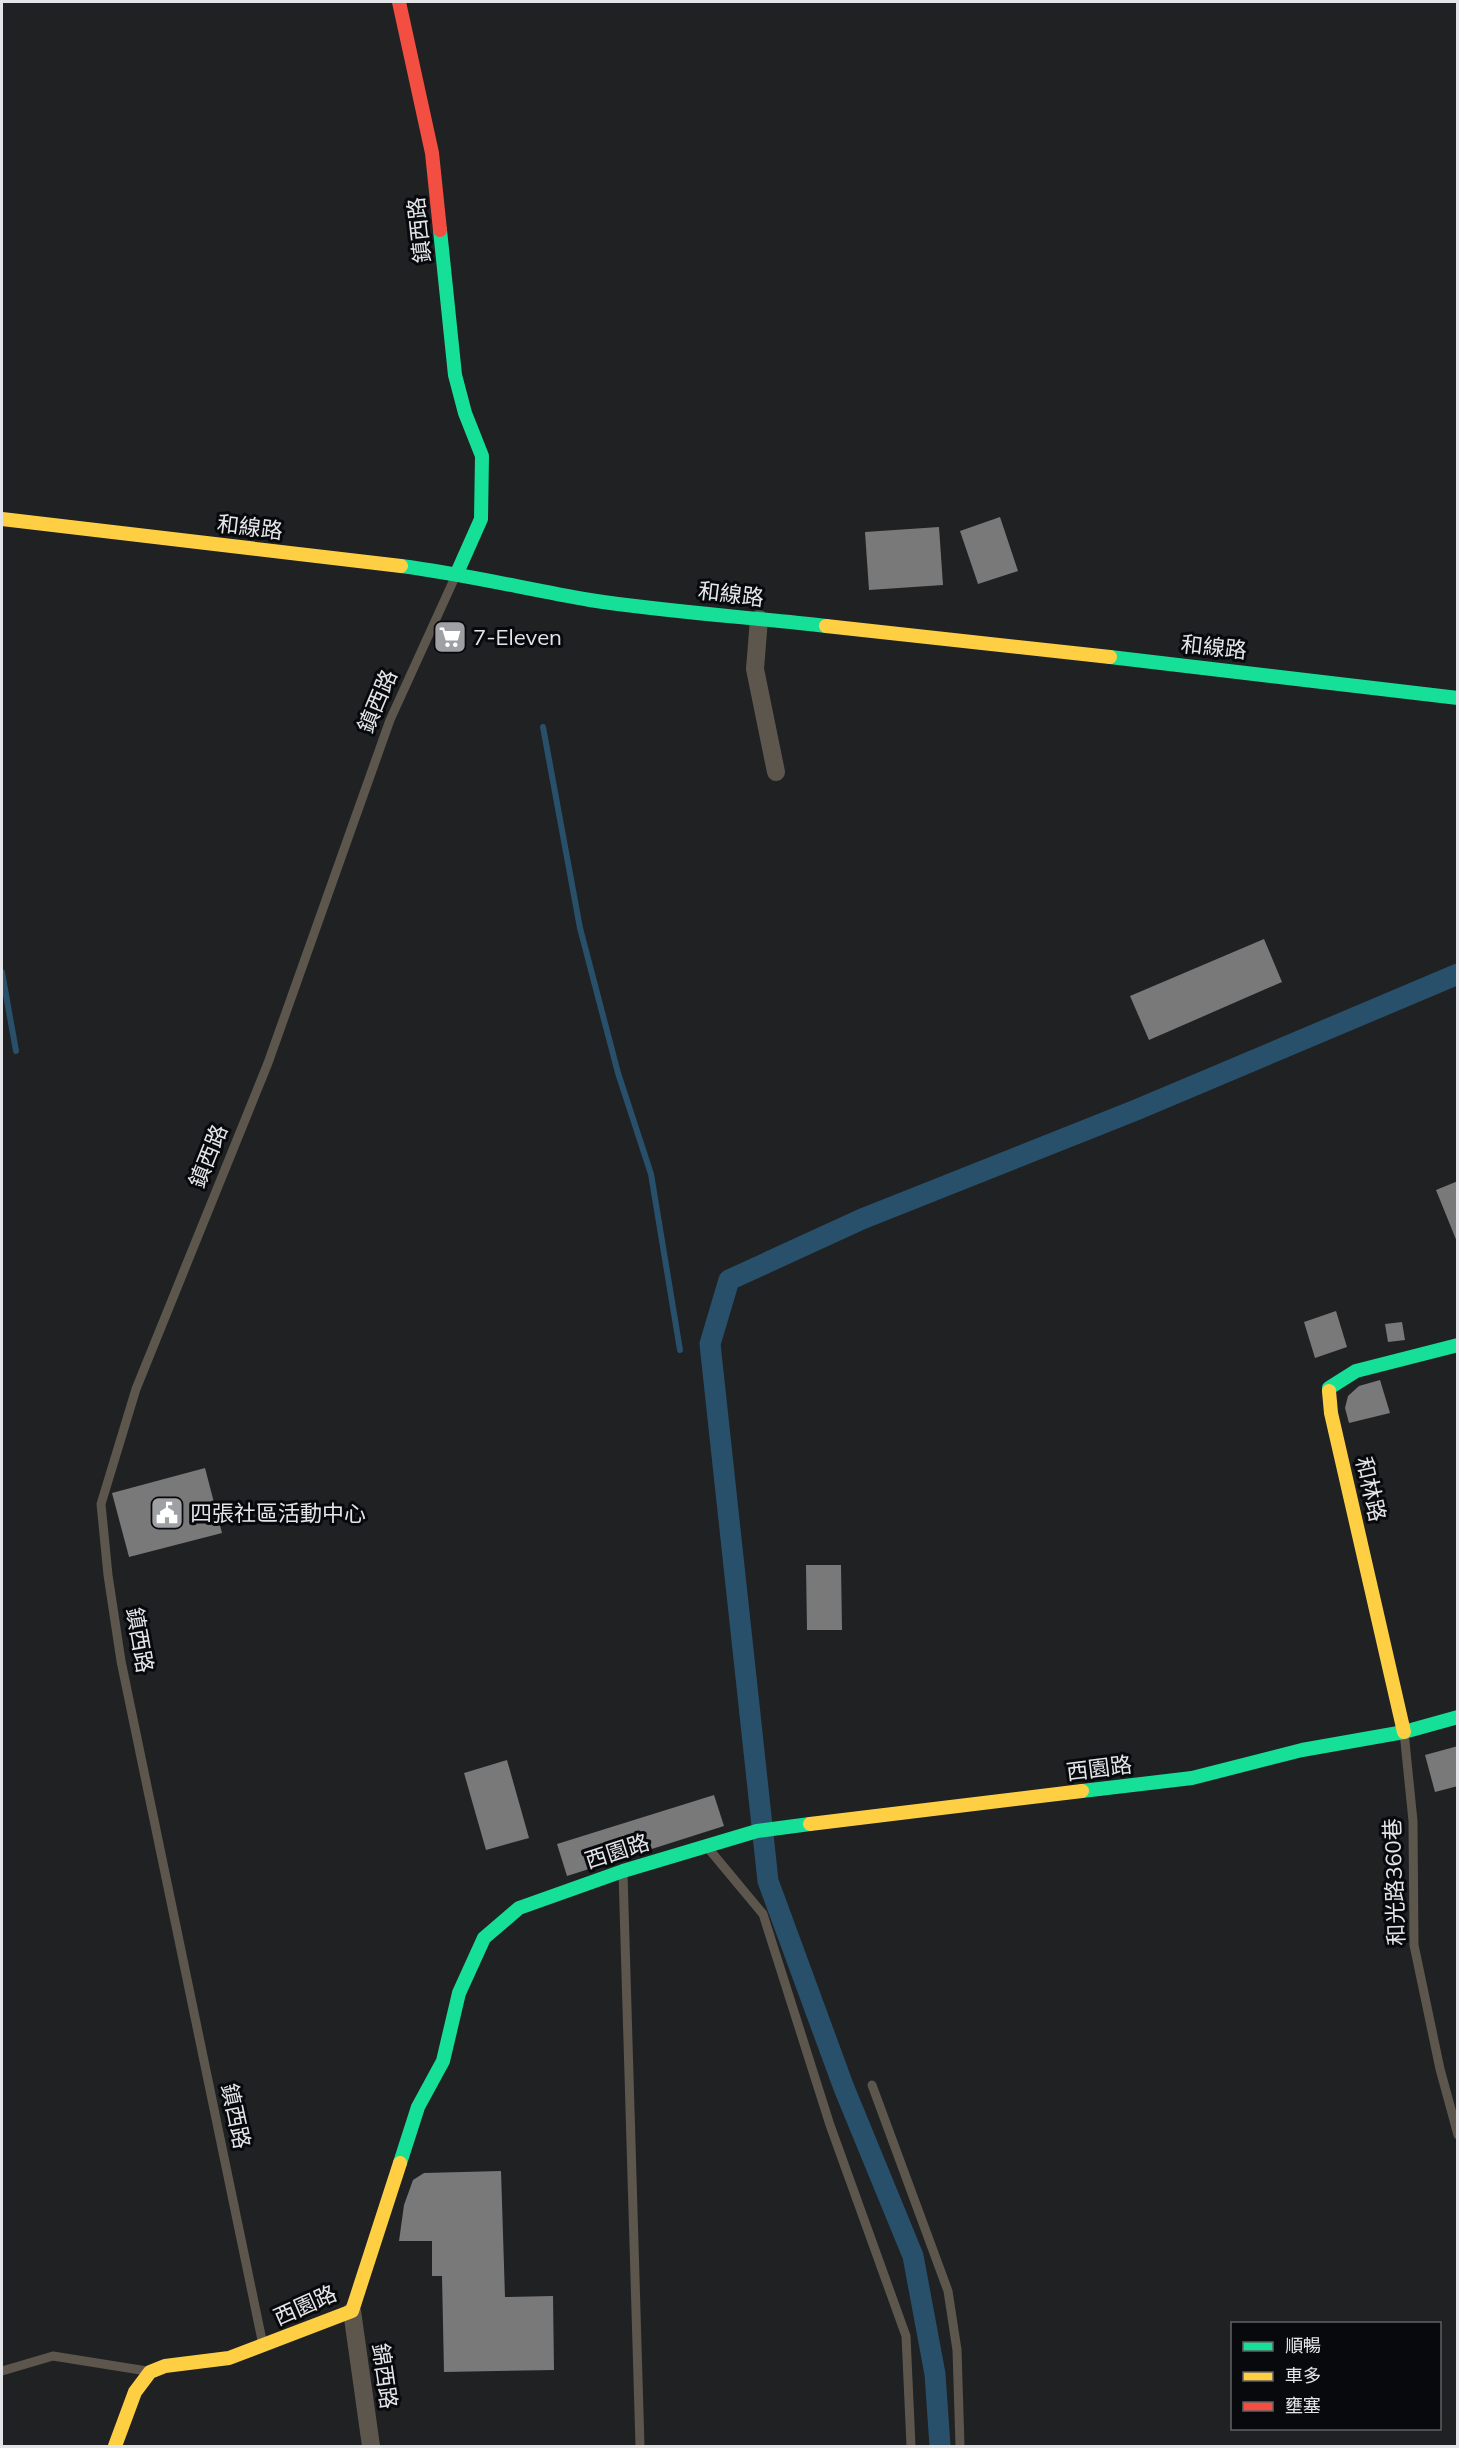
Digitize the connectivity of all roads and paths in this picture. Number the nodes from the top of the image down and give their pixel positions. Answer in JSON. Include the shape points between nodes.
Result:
{"nodes":[{"id":1,"x":399,"y":2,"type":"edge"},
{"id":2,"x":2,"y":519,"type":"edge"},
{"id":3,"x":457,"y":573,"type":"junction"},
{"id":4,"x":759,"y":619,"type":"junction"},
{"id":5,"x":1458,"y":698,"type":"edge"},
{"id":6,"x":776,"y":772,"type":"dead end"},
{"id":7,"x":1458,"y":1345,"type":"edge"},
{"id":8,"x":1458,"y":1717,"type":"edge"},
{"id":9,"x":1404,"y":1732,"type":"junction"},
{"id":10,"x":706,"y":1845,"type":"junction"},
{"id":11,"x":623,"y":1870,"type":"junction"},
{"id":12,"x":872,"y":2085,"type":"dead end"},
{"id":13,"x":1458,"y":2134,"type":"edge"},
{"id":14,"x":352,"y":2311,"type":"junction"},
{"id":15,"x":263,"y":2346,"type":"junction"},
{"id":16,"x":2,"y":2371,"type":"edge"},
{"id":17,"x":150,"y":2372,"type":"junction"},
{"id":18,"x":115,"y":2446,"type":"edge"},
{"id":19,"x":371,"y":2446,"type":"edge"},
{"id":20,"x":640,"y":2446,"type":"edge"},
{"id":21,"x":911,"y":2446,"type":"edge"},
{"id":22,"x":960,"y":2446,"type":"edge"}],
"edges":[{"from":1,"to":3,"type":"street","name":"鎮西路","via":[[432,153],[455,375],[482,456],[481,519]]},
{"from":2,"to":3,"type":"street","name":"和線路"},
{"from":3,"to":4,"type":"street","name":"和線路","via":[[592,600]]},
{"from":3,"to":15,"type":"lane","name":"鎮西路","via":[[390,720],[268,1063],[136,1389],[101,1504],[121,1661]]},
{"from":4,"to":5,"type":"street","name":"和線路"},
{"from":4,"to":6,"type":"street","via":[[755,669]]},
{"from":7,"to":9,"type":"street","name":"和林路","via":[[1356,1371],[1329,1388],[1331,1413]]},
{"from":8,"to":9,"type":"street","name":"西園路"},
{"from":9,"to":10,"type":"street","name":"西園路","via":[[1302,1750],[1192,1779],[757,1831]]},
{"from":9,"to":13,"type":"lane","name":"和光路360巷","via":[[1413,1821],[1414,1945]]},
{"from":10,"to":11,"type":"street","name":"西園路"},
{"from":10,"to":21,"type":"lane","via":[[763,1914],[830,2125],[906,2336]]},
{"from":11,"to":14,"type":"street","name":"西園路","via":[[519,1908],[484,1938],[459,1993],[443,2061],[418,2107]]},
{"from":11,"to":20,"type":"lane"},
{"from":12,"to":22,"type":"lane","via":[[948,2291],[957,2350]]},
{"from":14,"to":15,"type":"street","name":"西園路"},
{"from":14,"to":19,"type":"street","name":"錦西路"},
{"from":15,"to":17,"type":"street","name":"西園路","via":[[229,2358],[165,2366]]},
{"from":16,"to":17,"type":"lane","via":[[53,2356]]},
{"from":17,"to":18,"type":"street","via":[[135,2392]]}]}
